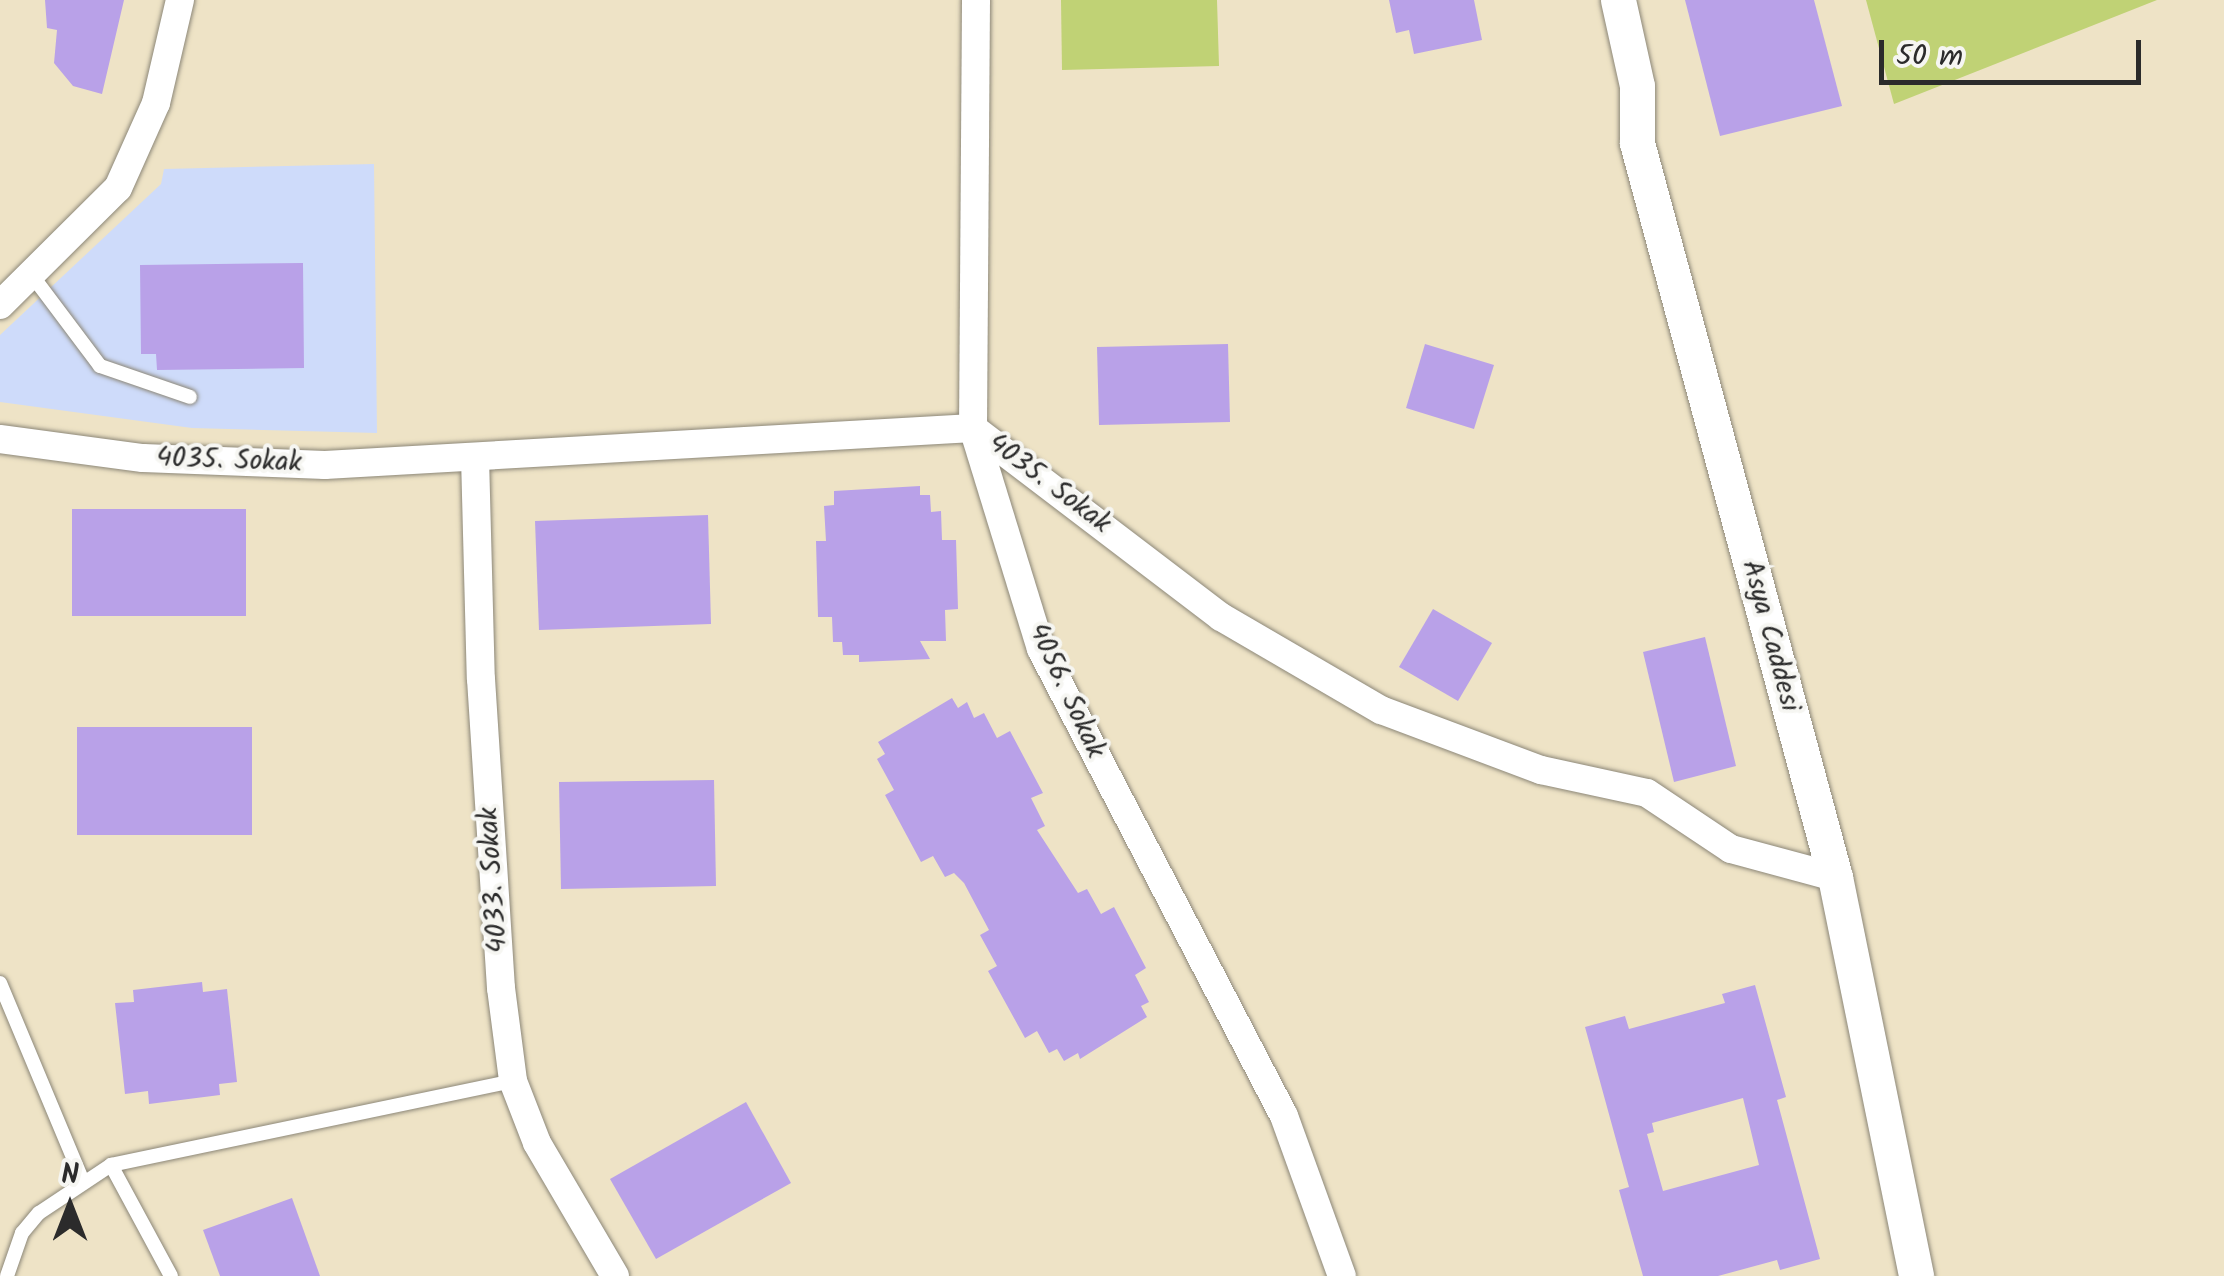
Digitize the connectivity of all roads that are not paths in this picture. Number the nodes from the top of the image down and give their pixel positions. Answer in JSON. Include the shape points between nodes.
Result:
{"nodes":[{"id":1,"x":180,"y":0,"type":"edge"},
{"id":2,"x":976,"y":0,"type":"edge"},
{"id":3,"x":1618,"y":0,"type":"edge"},
{"id":4,"x":31,"y":274,"type":"junction"},
{"id":5,"x":0,"y":305,"type":"edge"},
{"id":6,"x":190,"y":397,"type":"dead end"},
{"id":7,"x":972,"y":428,"type":"junction"},
{"id":8,"x":0,"y":439,"type":"edge"},
{"id":9,"x":475,"y":457,"type":"junction"},
{"id":10,"x":1835,"y":877,"type":"junction"},
{"id":11,"x":0,"y":982,"type":"edge"},
{"id":12,"x":514,"y":1082,"type":"junction"},
{"id":13,"x":111,"y":1165,"type":"junction"},
{"id":14,"x":82,"y":1179,"type":"junction"},
{"id":15,"x":6,"y":1276,"type":"edge"},
{"id":16,"x":171,"y":1276,"type":"edge"},
{"id":17,"x":615,"y":1276,"type":"edge"},
{"id":18,"x":1342,"y":1276,"type":"edge"},
{"id":19,"x":1916,"y":1276,"type":"edge"}],
"edges":[{"from":1,"to":4,"type":"street","via":[[156,103],[118,188]]},
{"from":2,"to":7,"type":"street","name":"4056. Sokak"},
{"from":3,"to":10,"type":"street","name":"Asya Caddesi","via":[[1637,86],[1637,143]]},
{"from":4,"to":5,"type":"street"},
{"from":4,"to":6,"type":"lane","via":[[100,366]]},
{"from":7,"to":9,"type":"street","name":"4035. Sokak"},
{"from":7,"to":10,"type":"street","name":"4035. Sokak","via":[[1221,618],[1381,710],[1541,770],[1648,793],[1732,849]]},
{"from":7,"to":18,"type":"street","name":"4056. Sokak","via":[[1041,650],[1284,1116]]},
{"from":8,"to":9,"type":"street","name":"4035. Sokak","via":[[144,458],[325,465]]},
{"from":9,"to":12,"type":"street","name":"4033. Sokak","via":[[500,988]]},
{"from":10,"to":19,"type":"street","name":"Asya Caddesi"},
{"from":11,"to":14,"type":"lane"},
{"from":12,"to":13,"type":"lane"},
{"from":12,"to":17,"type":"street","name":"4033. Sokak","via":[[537,1142]]},
{"from":13,"to":14,"type":"lane"},
{"from":13,"to":16,"type":"lane"},
{"from":14,"to":15,"type":"lane","via":[[22,1234]]}]}
